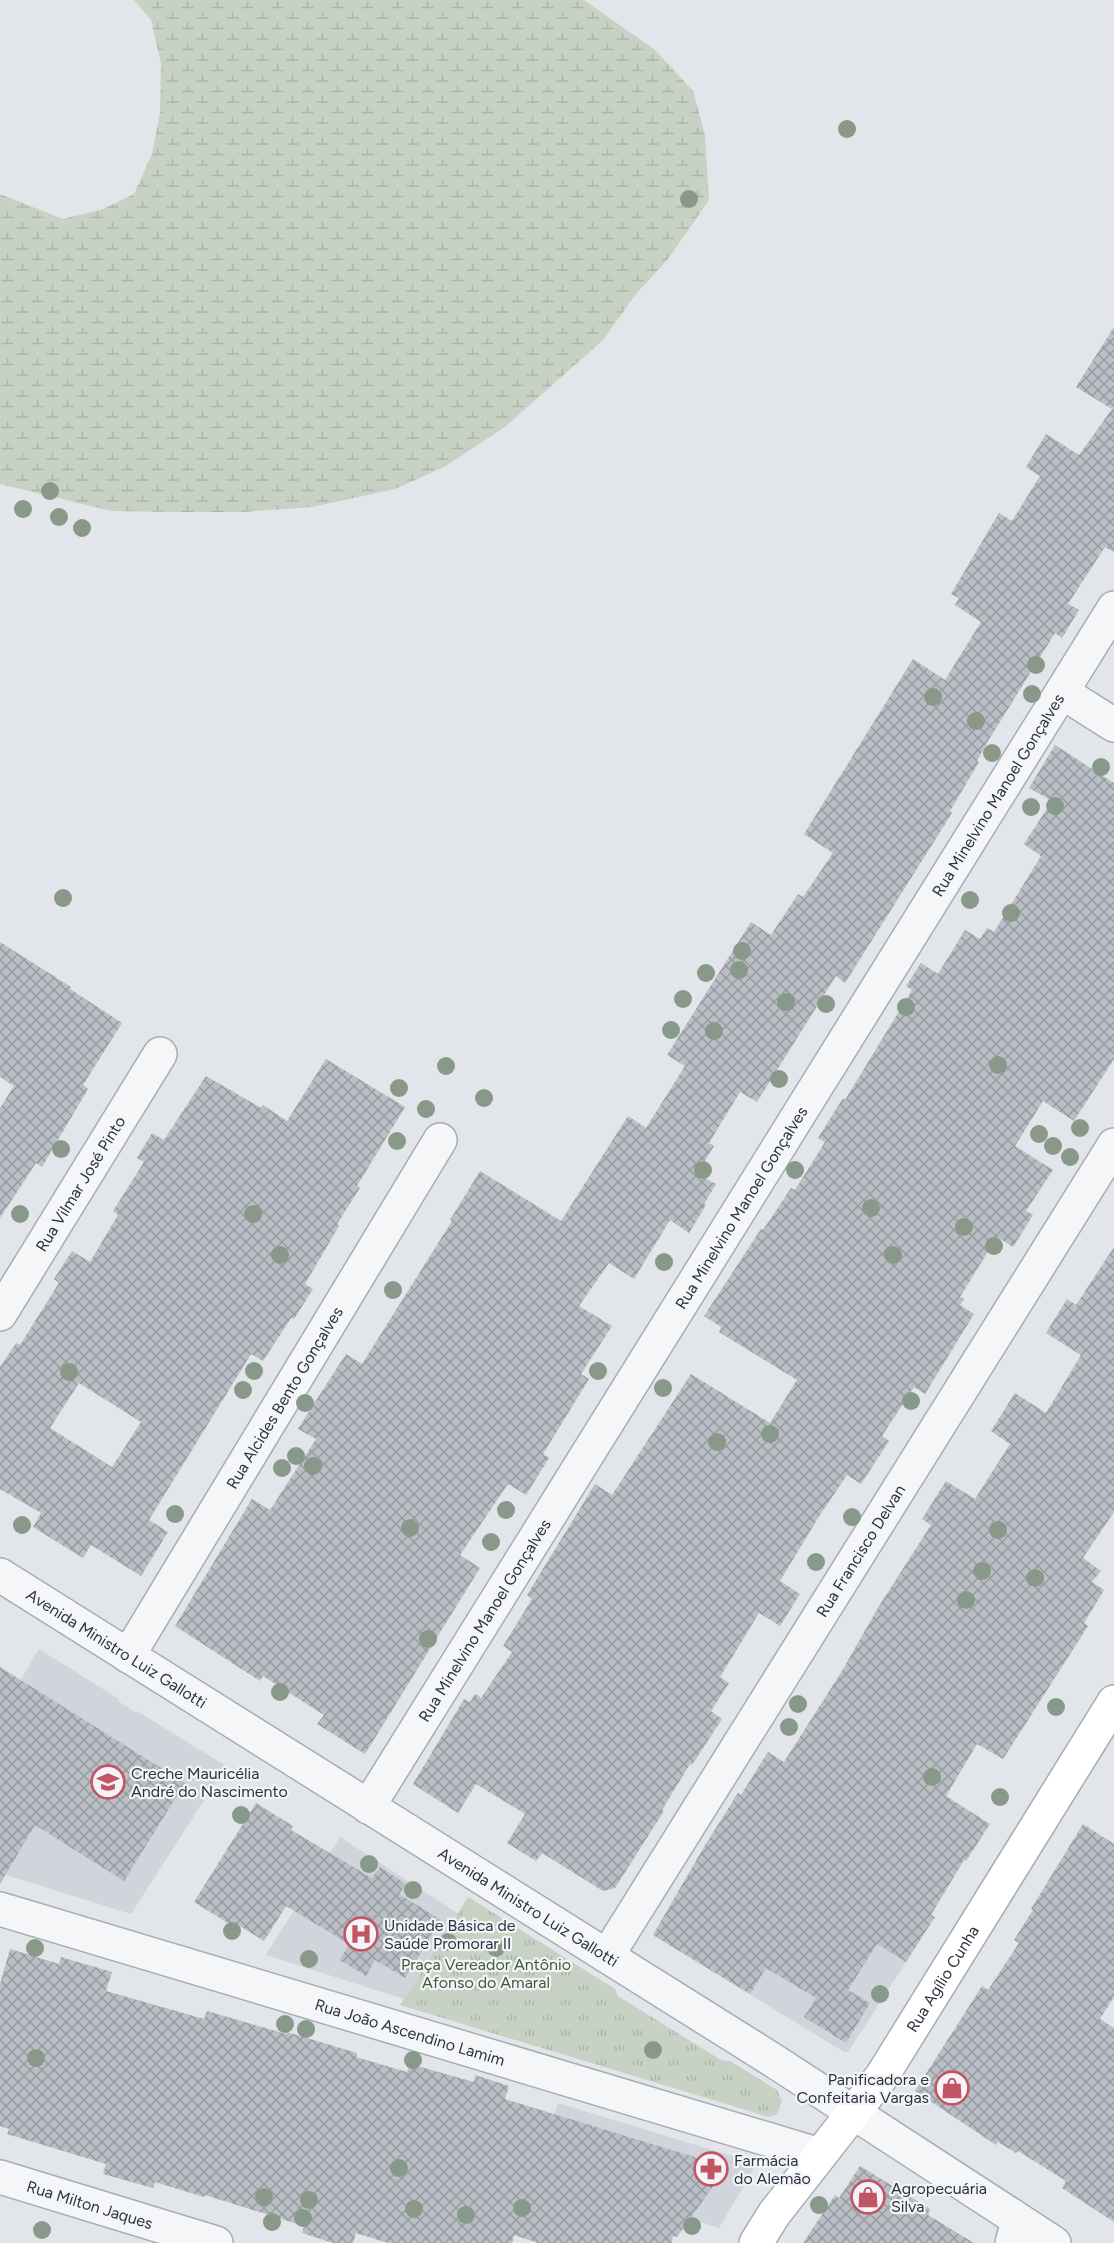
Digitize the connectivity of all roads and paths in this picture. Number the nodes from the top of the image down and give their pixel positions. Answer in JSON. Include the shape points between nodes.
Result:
{"nodes":[{"id":1,"x":1114,"y":608,"type":"edge"},
{"id":2,"x":1062,"y":692,"type":"junction"},
{"id":3,"x":1114,"y":725,"type":"edge"},
{"id":4,"x":160,"y":1054,"type":"dead end"},
{"id":5,"x":440,"y":1140,"type":"dead end"},
{"id":6,"x":1114,"y":1145,"type":"edge"},
{"id":7,"x":0,"y":1314,"type":"edge"},
{"id":8,"x":0,"y":1575,"type":"edge"},
{"id":9,"x":128,"y":1656,"type":"junction"},
{"id":10,"x":1114,"y":1702,"type":"edge"},
{"id":11,"x":368,"y":1807,"type":"junction"},
{"id":12,"x":0,"y":1909,"type":"edge"},
{"id":13,"x":607,"y":1956,"type":"junction"},
{"id":14,"x":854,"y":2112,"type":"junction"},
{"id":15,"x":820,"y":2155,"type":"junction"},
{"id":16,"x":0,"y":2177,"type":"edge"},
{"id":17,"x":1015,"y":2232,"type":"edge"},
{"id":18,"x":216,"y":2243,"type":"edge"},
{"id":19,"x":756,"y":2243,"type":"edge"},
{"id":20,"x":1054,"y":2243,"type":"edge"}],
"edges":[{"from":1,"to":2,"type":"street","name":"Rua Minelvino Manoel Gonçalves"},
{"from":2,"to":3,"type":"street"},
{"from":2,"to":11,"type":"street","name":"Rua Minelvino Manoel Gonçalves"},
{"from":4,"to":7,"type":"street","name":"Rua Vilmar José Pinto"},
{"from":5,"to":9,"type":"street","name":"Rua Alcides Bento Gonçalves"},
{"from":6,"to":13,"type":"street","name":"Rua Francisco Delvan"},
{"from":8,"to":9,"type":"street","name":"Avenida Ministro Luiz Gallotti"},
{"from":9,"to":11,"type":"street","name":"Avenida Ministro Luiz Gallotti"},
{"from":10,"to":14,"type":"main road","name":"Rua Agílio Cunha","via":[[882,2076]]},
{"from":11,"to":13,"type":"street","name":"Avenida Ministro Luiz Gallotti"},
{"from":12,"to":15,"type":"street","name":"Rua João Ascendino Lamim"},
{"from":13,"to":14,"type":"street","name":"Avenida Ministro Luiz Gallotti"},
{"from":14,"to":15,"type":"main road","name":"Rua Agílio Cunha"},
{"from":14,"to":17,"type":"street","name":"Avenida Ministro Luiz Gallotti"},
{"from":15,"to":19,"type":"main road","name":"Rua Agílio Cunha"},
{"from":16,"to":18,"type":"street","name":"Rua Milton Jaques"},
{"from":17,"to":20,"type":"street","name":"Avenida Ministro Luiz Gallotti"}]}
